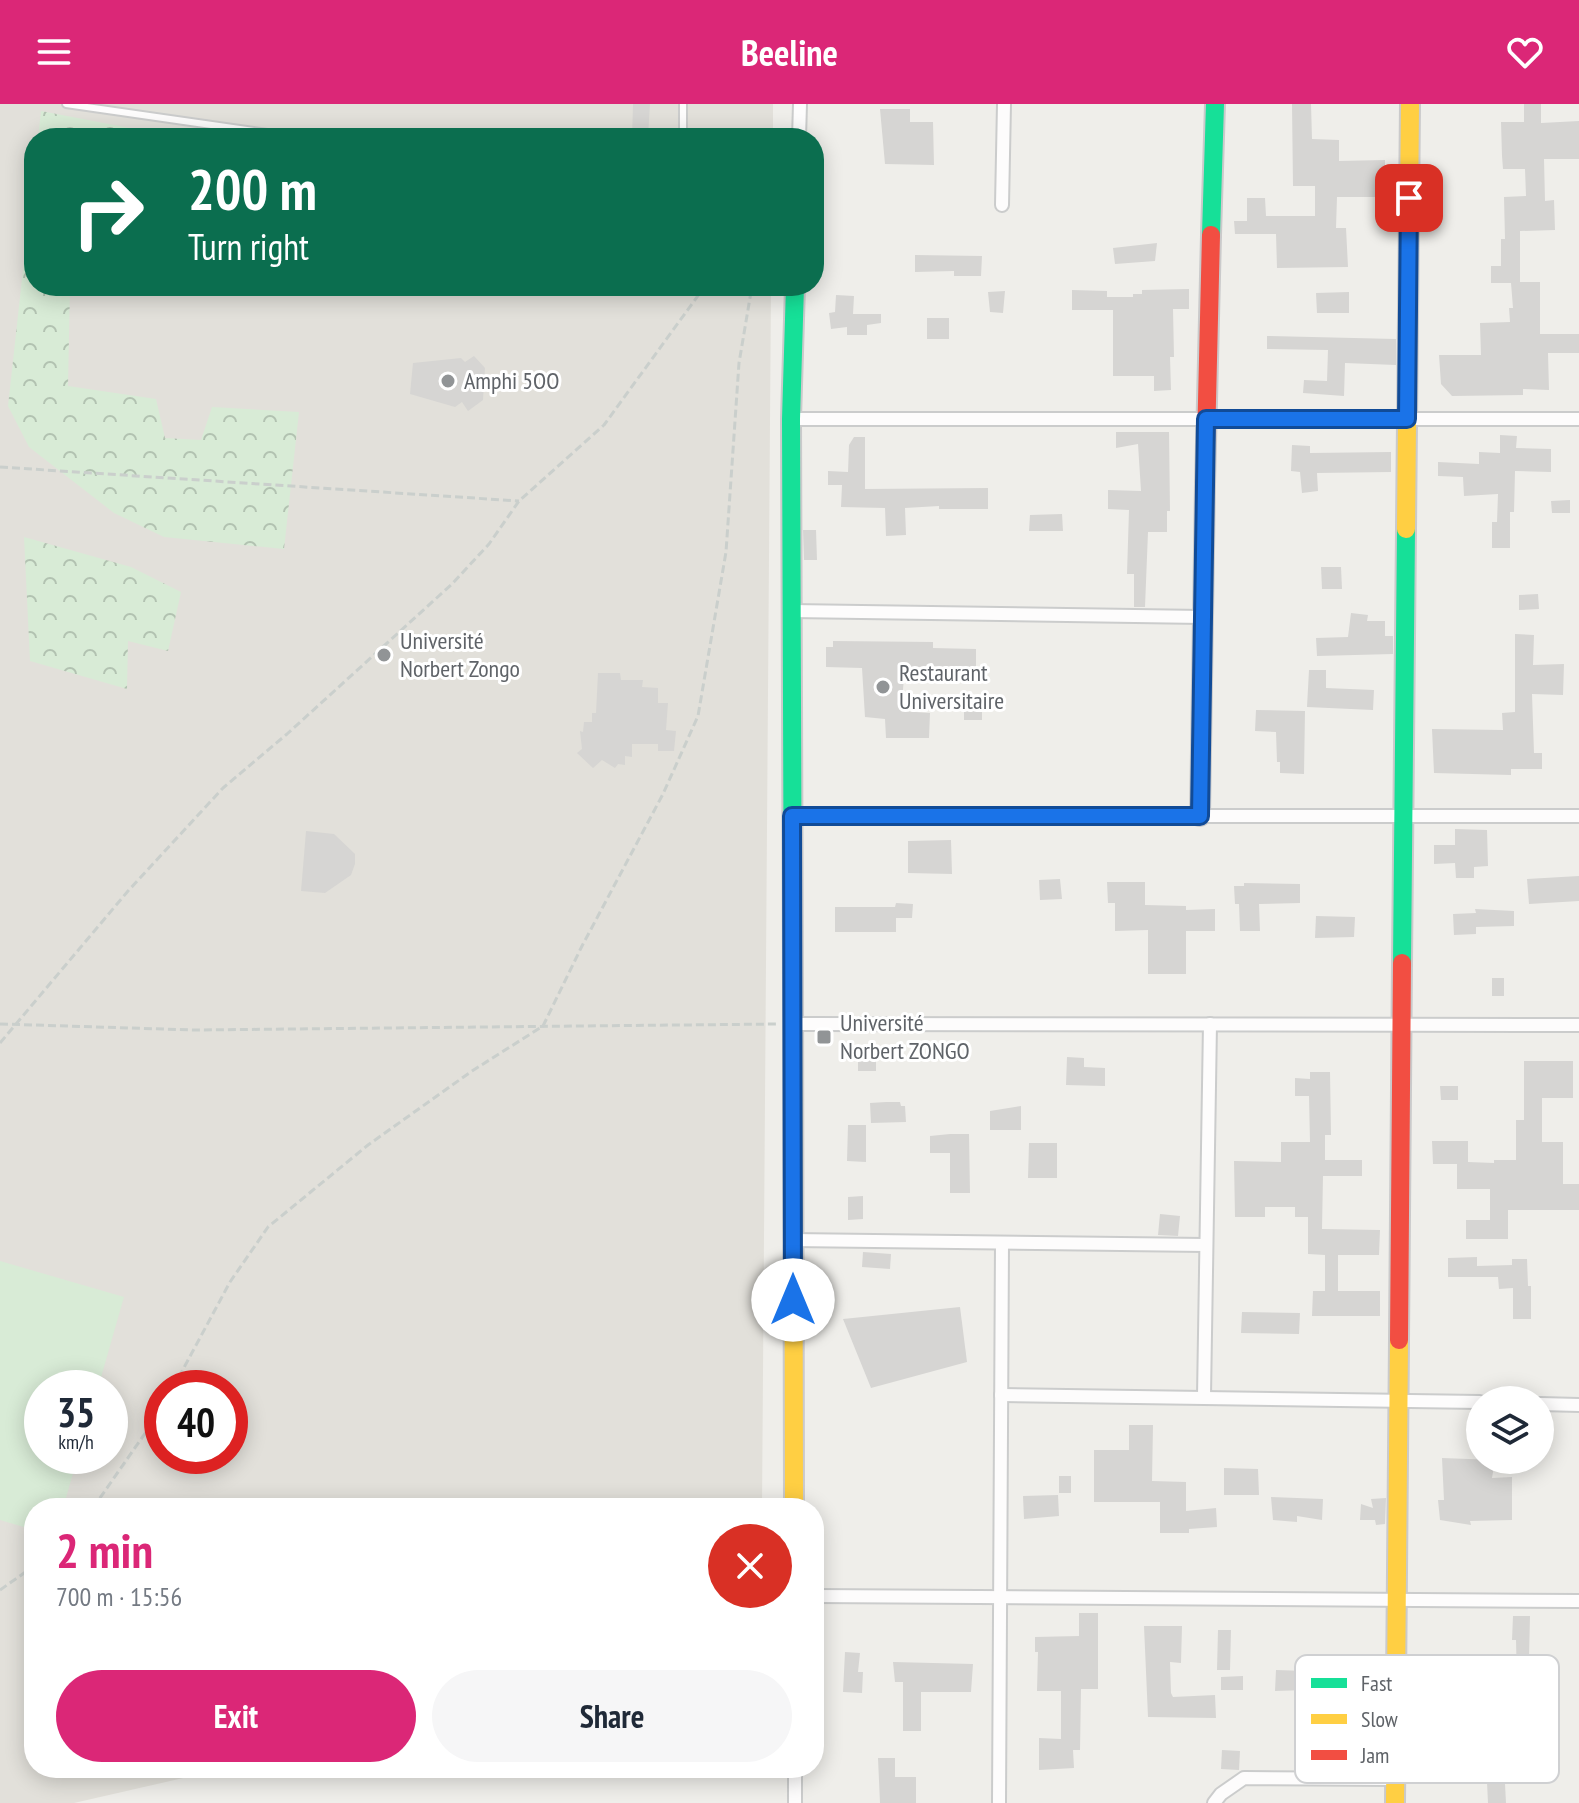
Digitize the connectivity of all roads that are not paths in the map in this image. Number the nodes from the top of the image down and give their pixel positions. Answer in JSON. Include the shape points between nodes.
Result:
{"nodes":[{"id":1,"x":66,"y":104,"type":"edge"},
{"id":2,"x":683,"y":104,"type":"edge"},
{"id":3,"x":800,"y":104,"type":"edge"},
{"id":4,"x":1004,"y":104,"type":"edge"},
{"id":5,"x":1215,"y":104,"type":"edge"},
{"id":6,"x":1410,"y":104,"type":"edge"},
{"id":7,"x":233,"y":128,"type":"edge"},
{"id":8,"x":683,"y":128,"type":"edge"},
{"id":9,"x":799,"y":128,"type":"edge"},
{"id":10,"x":1002,"y":205,"type":"dead end"},
{"id":11,"x":795,"y":296,"type":"edge"},
{"id":12,"x":791,"y":419,"type":"junction"},
{"id":13,"x":1206,"y":419,"type":"junction"},
{"id":14,"x":1407,"y":419,"type":"junction"},
{"id":15,"x":1579,"y":419,"type":"edge"},
{"id":16,"x":792,"y":611,"type":"junction"},
{"id":17,"x":1203,"y":617,"type":"junction"},
{"id":18,"x":792,"y":816,"type":"junction"},
{"id":19,"x":1200,"y":816,"type":"junction"},
{"id":20,"x":1404,"y":816,"type":"junction"},
{"id":21,"x":1579,"y":816,"type":"edge"},
{"id":22,"x":793,"y":1024,"type":"junction"},
{"id":23,"x":1210,"y":1024,"type":"junction"},
{"id":24,"x":1402,"y":1025,"type":"junction"},
{"id":25,"x":1579,"y":1025,"type":"edge"},
{"id":26,"x":792,"y":1240,"type":"junction"},
{"id":27,"x":1002,"y":1243,"type":"junction"},
{"id":28,"x":1205,"y":1245,"type":"junction"},
{"id":29,"x":1001,"y":1395,"type":"junction"},
{"id":30,"x":1204,"y":1396,"type":"junction"},
{"id":31,"x":1399,"y":1399,"type":"junction"},
{"id":32,"x":1466,"y":1401,"type":"edge"},
{"id":33,"x":1554,"y":1404,"type":"edge"},
{"id":34,"x":1579,"y":1405,"type":"edge"},
{"id":35,"x":794,"y":1498,"type":"edge"},
{"id":36,"x":824,"y":1596,"type":"edge"},
{"id":37,"x":998,"y":1597,"type":"junction"},
{"id":38,"x":1397,"y":1600,"type":"junction"},
{"id":39,"x":1579,"y":1601,"type":"edge"},
{"id":40,"x":1396,"y":1655,"type":"edge"},
{"id":41,"x":795,"y":1778,"type":"edge"},
{"id":42,"x":1295,"y":1778,"type":"edge"},
{"id":43,"x":795,"y":1803,"type":"edge"},
{"id":44,"x":999,"y":1803,"type":"edge"},
{"id":45,"x":1214,"y":1803,"type":"edge"}],
"edges":[{"from":1,"to":7,"type":"lane"},
{"from":2,"to":8,"type":"lane"},
{"from":3,"to":9,"type":"street"},
{"from":4,"to":10,"type":"street"},
{"from":5,"to":13,"type":"street"},
{"from":6,"to":14,"type":"street"},
{"from":11,"to":12,"type":"street"},
{"from":12,"to":13,"type":"street"},
{"from":12,"to":16,"type":"street"},
{"from":13,"to":14,"type":"street"},
{"from":13,"to":17,"type":"street"},
{"from":14,"to":15,"type":"street"},
{"from":14,"to":20,"type":"street"},
{"from":16,"to":17,"type":"street"},
{"from":16,"to":18,"type":"street"},
{"from":17,"to":19,"type":"street"},
{"from":18,"to":19,"type":"street"},
{"from":18,"to":22,"type":"street"},
{"from":19,"to":20,"type":"street"},
{"from":20,"to":21,"type":"street"},
{"from":20,"to":24,"type":"street"},
{"from":22,"to":23,"type":"street"},
{"from":22,"to":26,"type":"street"},
{"from":23,"to":24,"type":"street"},
{"from":23,"to":28,"type":"street"},
{"from":24,"to":25,"type":"street"},
{"from":24,"to":31,"type":"street"},
{"from":26,"to":27,"type":"street"},
{"from":26,"to":35,"type":"street"},
{"from":27,"to":28,"type":"street"},
{"from":27,"to":29,"type":"street"},
{"from":28,"to":30,"type":"street"},
{"from":29,"to":30,"type":"street"},
{"from":29,"to":37,"type":"street"},
{"from":30,"to":31,"type":"street"},
{"from":31,"to":32,"type":"street"},
{"from":31,"to":38,"type":"street"},
{"from":33,"to":34,"type":"street"},
{"from":36,"to":37,"type":"street"},
{"from":37,"to":38,"type":"street"},
{"from":37,"to":44,"type":"street"},
{"from":38,"to":39,"type":"street"},
{"from":38,"to":40,"type":"street"},
{"from":41,"to":43,"type":"street"},
{"from":42,"to":45,"type":"street","via":[[1244,1778]]}]}
